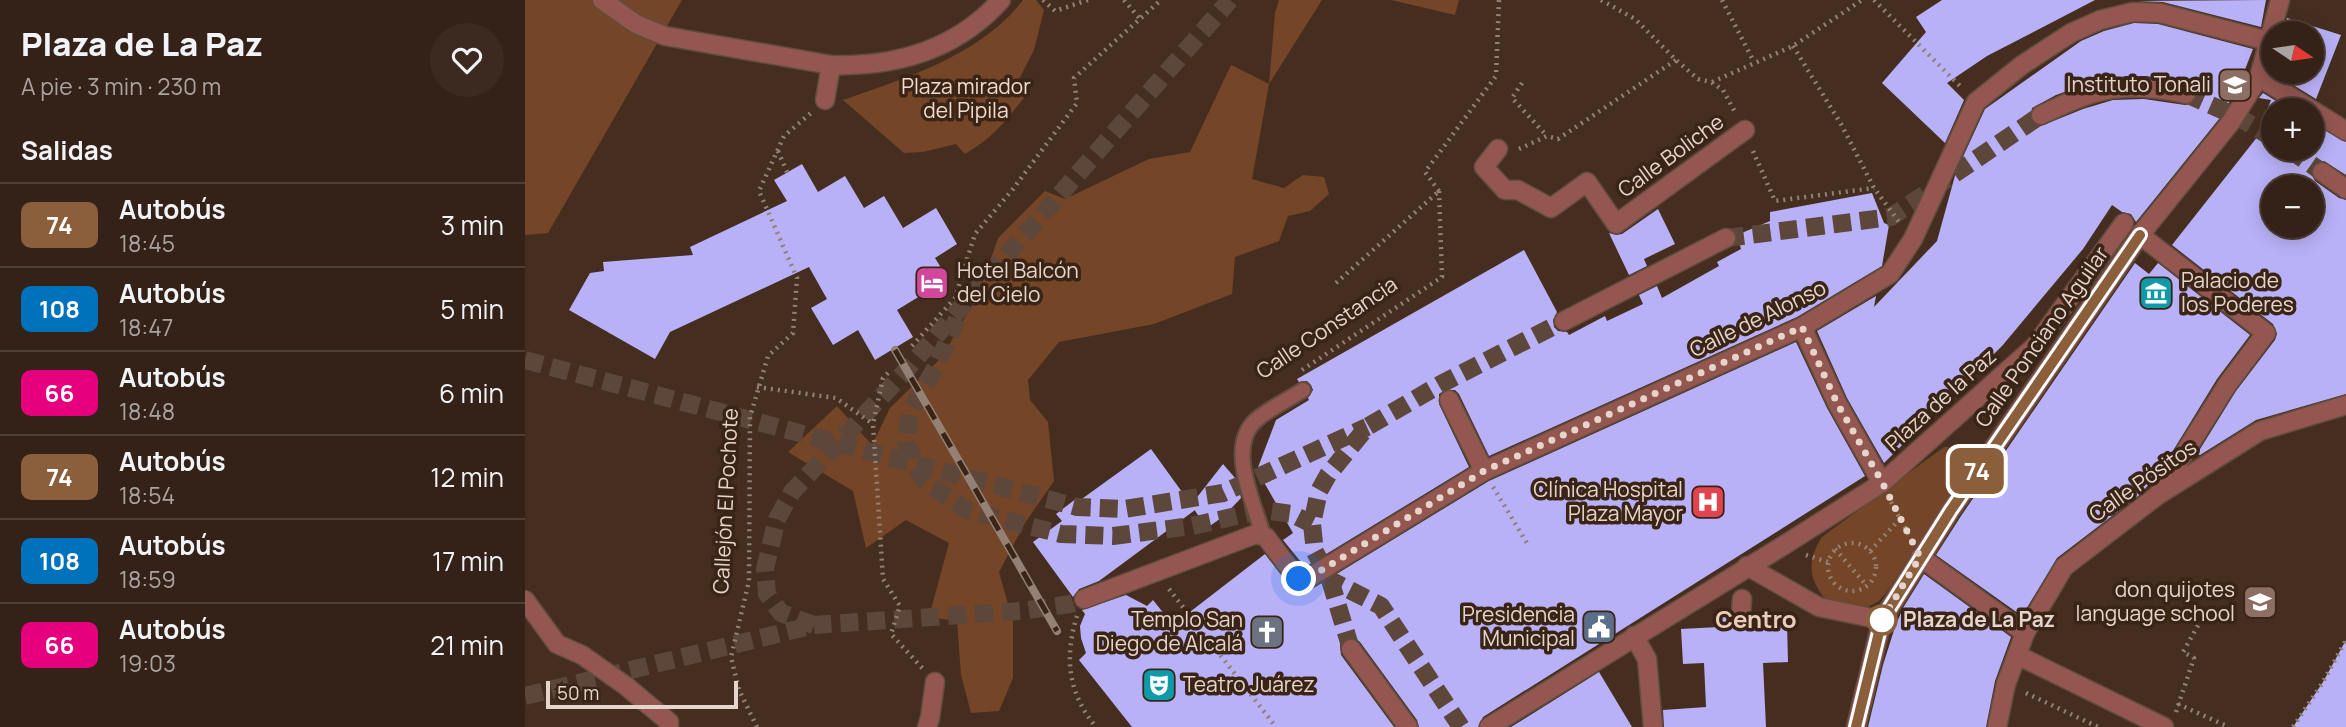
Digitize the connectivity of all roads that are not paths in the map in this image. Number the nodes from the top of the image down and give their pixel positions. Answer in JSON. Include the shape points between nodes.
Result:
{"nodes":[{"id":1,"x":602,"y":0,"type":"edge"},
{"id":2,"x":1001,"y":0,"type":"edge"},
{"id":3,"x":2280,"y":0,"type":"edge"},
{"id":4,"x":2162,"y":6,"type":"edge"},
{"id":5,"x":2274,"y":21,"type":"edge"},
{"id":6,"x":2261,"y":39,"type":"edge"},
{"id":7,"x":831,"y":65,"type":"junction"},
{"id":8,"x":2261,"y":69,"type":"edge"},
{"id":9,"x":2259,"y":77,"type":"junction"},
{"id":10,"x":2186,"y":94,"type":"tunnel mouth"},
{"id":11,"x":825,"y":100,"type":"road end"},
{"id":12,"x":2041,"y":115,"type":"tunnel mouth"},
{"id":13,"x":1745,"y":130,"type":"road end"},
{"id":14,"x":2346,"y":131,"type":"edge"},
{"id":15,"x":1498,"y":149,"type":"road end"},
{"id":16,"x":2322,"y":172,"type":"tunnel mouth"},
{"id":17,"x":2346,"y":189,"type":"edge"},
{"id":18,"x":2124,"y":223,"type":"dead end"},
{"id":19,"x":2140,"y":235,"type":"junction"},
{"id":20,"x":1726,"y":239,"type":"tunnel mouth"},
{"id":21,"x":1564,"y":321,"type":"tunnel mouth"},
{"id":22,"x":1802,"y":327,"type":"junction"},
{"id":23,"x":1304,"y":390,"type":"dead end"},
{"id":24,"x":1449,"y":400,"type":"dead end"},
{"id":25,"x":2346,"y":405,"type":"edge"},
{"id":26,"x":1484,"y":471,"type":"junction"},
{"id":27,"x":1882,"y":482,"type":"junction"},
{"id":28,"x":2158,"y":495,"type":"junction"},
{"id":29,"x":1263,"y":535,"type":"junction"},
{"id":30,"x":1920,"y":557,"type":"junction"},
{"id":31,"x":1747,"y":566,"type":"junction"},
{"id":32,"x":1084,"y":599,"type":"tunnel mouth"},
{"id":33,"x":525,"y":600,"type":"edge"},
{"id":34,"x":1882,"y":620,"type":"junction"},
{"id":35,"x":2025,"y":633,"type":"junction"},
{"id":36,"x":1634,"y":636,"type":"junction"},
{"id":37,"x":1351,"y":649,"type":"tunnel mouth"},
{"id":38,"x":2017,"y":655,"type":"junction"},
{"id":39,"x":935,"y":682,"type":"road end"},
{"id":40,"x":669,"y":724,"type":"edge"},
{"id":41,"x":927,"y":727,"type":"edge"},
{"id":42,"x":1408,"y":727,"type":"edge"},
{"id":43,"x":1489,"y":727,"type":"edge"},
{"id":44,"x":1653,"y":727,"type":"edge"},
{"id":45,"x":1856,"y":727,"type":"edge"},
{"id":46,"x":1997,"y":727,"type":"edge"},
{"id":47,"x":2164,"y":727,"type":"edge"}],
"edges":[{"from":1,"to":7,"type":"street","via":[[636,24],[664,36]]},
{"from":2,"to":7,"type":"street","via":[[949,42],[893,62]]},
{"from":3,"to":5,"type":"street","name":"Calle Ponciano Aguilar"},
{"from":4,"to":6,"type":"street","name":"Calle de Alonso"},
{"from":4,"to":22,"type":"street","name":"Calle de Alonso","via":[[2101,20],[2071,33],[1976,102],[1913,239],[1890,274]]},
{"from":7,"to":11,"type":"street"},
{"from":8,"to":9,"type":"street","name":"Calle Ponciano Aguilar"},
{"from":9,"to":14,"type":"street"},
{"from":9,"to":19,"type":"street","name":"Calle Ponciano Aguilar","via":[[2231,122]]},
{"from":10,"to":12,"type":"street","via":[[2154,87],[2100,90]]},
{"from":13,"to":15,"type":"street","name":"Calle Boliche","via":[[1616,224],[1587,182],[1551,208],[1518,190],[1505,190],[1484,167]]},
{"from":16,"to":17,"type":"street"},
{"from":18,"to":27,"type":"street","name":"Plaza de la Paz","via":[[2035,346]]},
{"from":19,"to":28,"type":"street","via":[[2266,333],[2227,385]]},
{"from":19,"to":30,"type":"street","name":"Calle Ponciano Aguilar"},
{"from":20,"to":21,"type":"street"},
{"from":22,"to":26,"type":"street","name":"Calle de Alonso"},
{"from":22,"to":27,"type":"street","via":[[1837,403]]},
{"from":23,"to":29,"type":"lane","via":[[1255,421],[1243,440],[1242,464]]},
{"from":24,"to":26,"type":"street"},
{"from":25,"to":28,"type":"street","name":"Calle Pósitos","via":[[2259,431]]},
{"from":26,"to":29,"type":"street","name":"Calle de Alonso","via":[[1307,579],[1293,575]]},
{"from":27,"to":31,"type":"street","name":"Plaza de la Paz"},
{"from":28,"to":35,"type":"street","name":"Calle Pósitos","via":[[2064,567]]},
{"from":29,"to":32,"type":"street"},
{"from":30,"to":34,"type":"street","name":"Calle Ponciano Aguilar"},
{"from":30,"to":35,"type":"street"},
{"from":31,"to":34,"type":"street","via":[[1819,607]]},
{"from":31,"to":36,"type":"street","name":"Plaza de la Paz"},
{"from":33,"to":40,"type":"street","via":[[557,644],[627,686]]},
{"from":34,"to":45,"type":"street","name":"Calle Ponciano Aguilar"},
{"from":35,"to":38,"type":"street","name":"Calle Pósitos"},
{"from":36,"to":43,"type":"street","name":"Plaza de la Paz"},
{"from":36,"to":44,"type":"street","via":[[1647,659]]},
{"from":37,"to":42,"type":"street"},
{"from":38,"to":46,"type":"street","name":"Calle Pósitos"},
{"from":38,"to":47,"type":"street"},
{"from":39,"to":41,"type":"street"}]}
